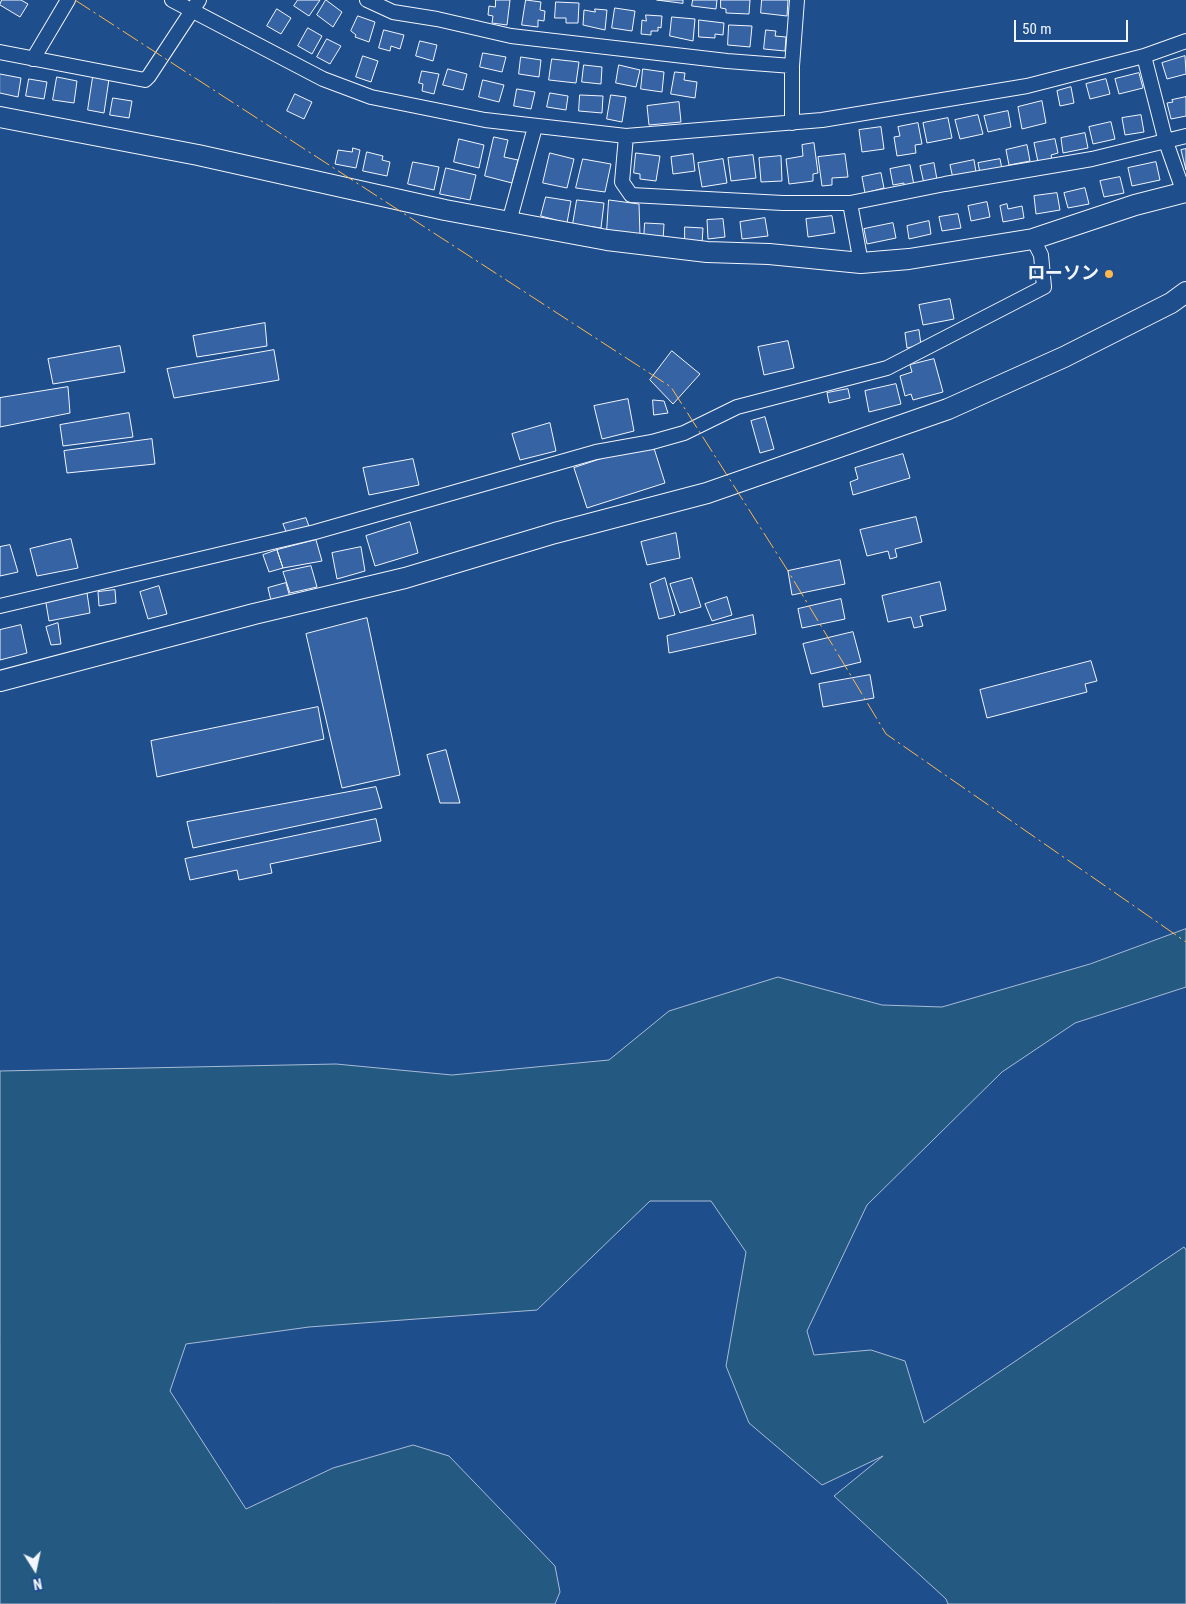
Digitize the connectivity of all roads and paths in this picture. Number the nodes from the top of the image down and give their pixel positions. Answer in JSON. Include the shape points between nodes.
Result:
{"nodes":[{"id":1,"x":68,"y":0,"type":"edge"},
{"id":2,"x":172,"y":0,"type":"edge"},
{"id":3,"x":367,"y":0,"type":"edge"},
{"id":4,"x":797,"y":0,"type":"edge"},
{"id":5,"x":195,"y":5,"type":"edge"},
{"id":6,"x":1186,"y":41,"type":"edge"},
{"id":7,"x":0,"y":52,"type":"edge"},
{"id":8,"x":1144,"y":56,"type":"junction"},
{"id":9,"x":33,"y":59,"type":"junction"},
{"id":10,"x":792,"y":66,"type":"junction"},
{"id":11,"x":0,"y":117,"type":"edge"},
{"id":12,"x":792,"y":123,"type":"junction"},
{"id":13,"x":536,"y":127,"type":"junction"},
{"id":14,"x":626,"y":136,"type":"junction"},
{"id":15,"x":1186,"y":136,"type":"edge"},
{"id":16,"x":1166,"y":142,"type":"junction"},
{"id":17,"x":1185,"y":195,"type":"edge"},
{"id":18,"x":850,"y":203,"type":"junction"},
{"id":19,"x":509,"y":222,"type":"junction"},
{"id":20,"x":1033,"y":239,"type":"junction"},
{"id":21,"x":862,"y":264,"type":"junction"},
{"id":22,"x":1186,"y":292,"type":"edge"},
{"id":23,"x":0,"y":606,"type":"edge"},
{"id":24,"x":0,"y":681,"type":"edge"}],
"edges":[{"from":1,"to":9,"type":"street"},
{"from":2,"to":5,"type":"street"},
{"from":3,"to":10,"type":"street","via":[[393,12],[511,36],[727,62]]},
{"from":4,"to":10,"type":"street"},
{"from":5,"to":9,"type":"street","via":[[144,80]]},
{"from":5,"to":13,"type":"street","via":[[323,79],[371,97]]},
{"from":6,"to":8,"type":"street"},
{"from":7,"to":9,"type":"street"},
{"from":8,"to":12,"type":"street","via":[[1027,86]]},
{"from":8,"to":16,"type":"street"},
{"from":10,"to":12,"type":"street"},
{"from":11,"to":19,"type":"street","via":[[198,155]]},
{"from":12,"to":14,"type":"street"},
{"from":13,"to":14,"type":"street"},
{"from":13,"to":19,"type":"street"},
{"from":14,"to":18,"type":"street","via":[[622,182],[631,195]]},
{"from":15,"to":16,"type":"street"},
{"from":16,"to":17,"type":"street"},
{"from":16,"to":18,"type":"street","via":[[1092,159]]},
{"from":17,"to":20,"type":"street","via":[[1135,205]]},
{"from":18,"to":21,"type":"street"},
{"from":19,"to":21,"type":"street","via":[[607,240],[687,250],[769,254]]},
{"from":20,"to":21,"type":"street"},
{"from":20,"to":23,"type":"street","via":[[1041,255],[1044,287],[887,368],[737,407],[684,433],[652,442],[596,452],[315,532]]},
{"from":22,"to":24,"type":"street","via":[[1171,303],[1064,357],[948,409],[707,492],[405,578]]}]}
